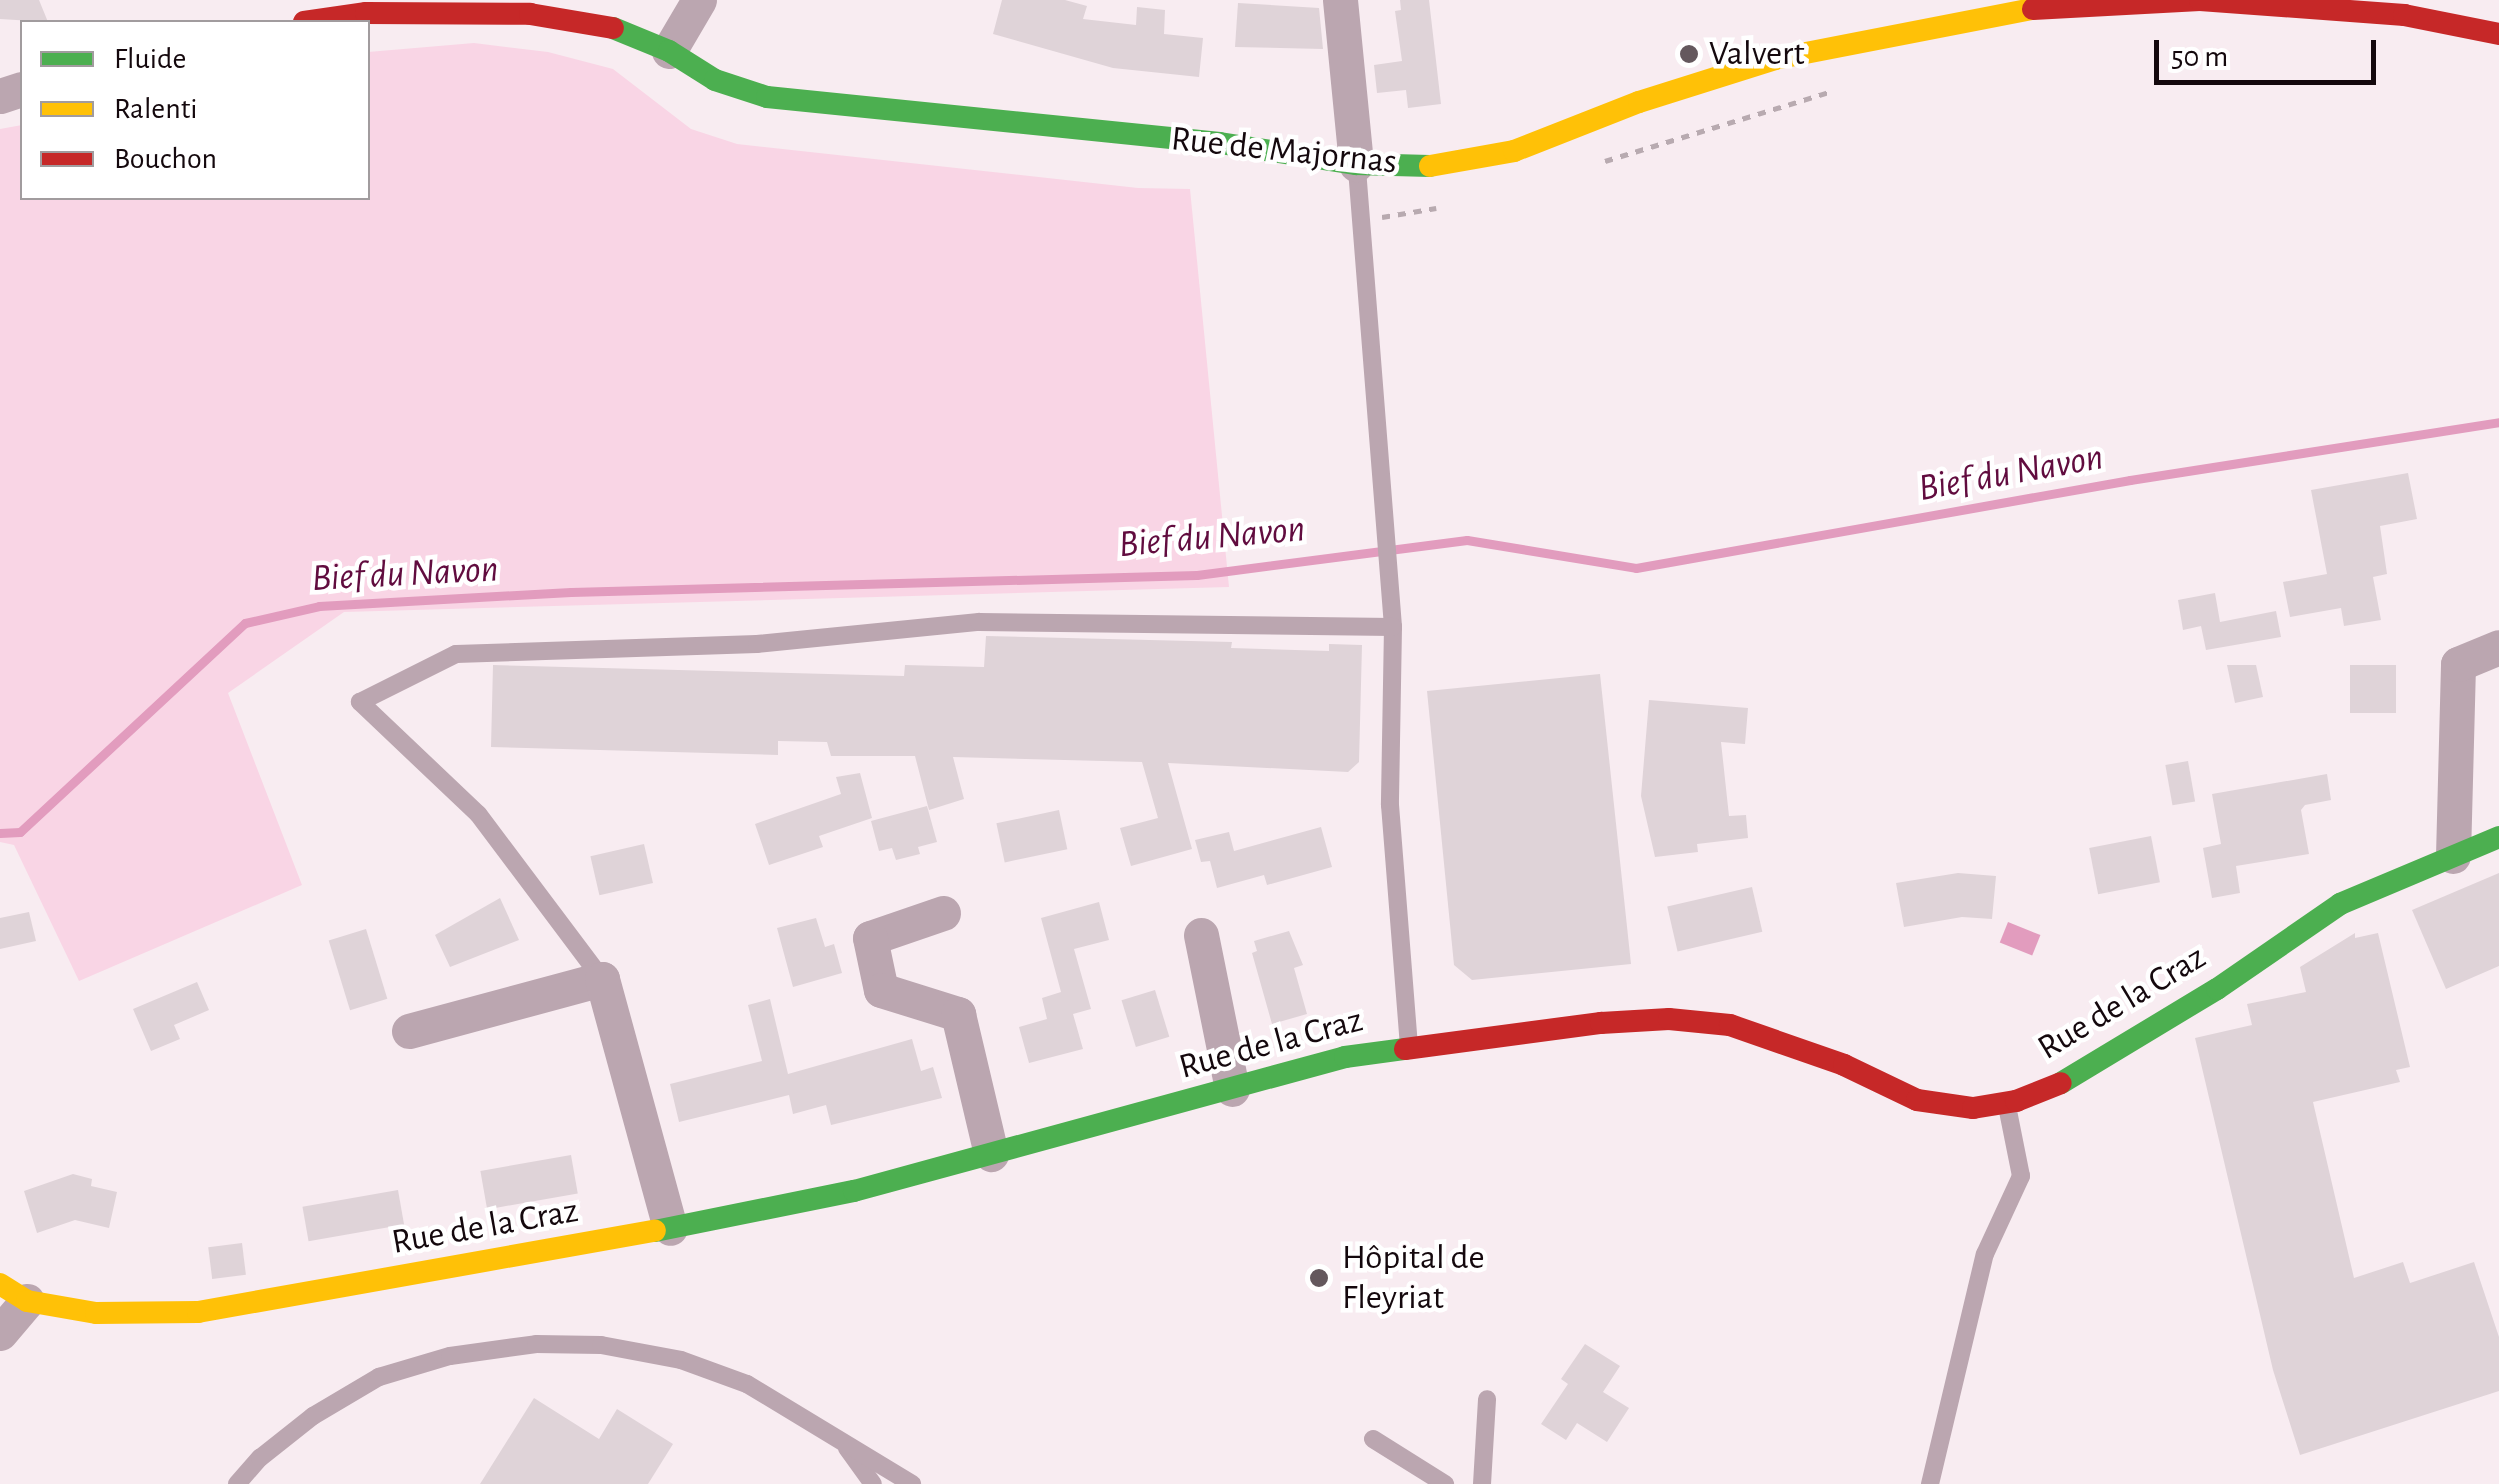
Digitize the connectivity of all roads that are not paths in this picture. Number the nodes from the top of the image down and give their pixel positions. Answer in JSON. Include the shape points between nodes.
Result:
{"nodes":[{"id":1,"x":699,"y":0,"type":"edge"},
{"id":2,"x":1340,"y":0,"type":"edge"},
{"id":3,"x":2200,"y":0,"type":"edge"},
{"id":4,"x":2038,"y":4,"type":"edge"},
{"id":5,"x":318,"y":20,"type":"edge"},
{"id":6,"x":2499,"y":34,"type":"edge"},
{"id":7,"x":669,"y":51,"type":"junction"},
{"id":8,"x":1356,"y":164,"type":"junction"},
{"id":9,"x":1393,"y":627,"type":"junction"},
{"id":10,"x":2499,"y":647,"type":"edge"},
{"id":11,"x":2499,"y":836,"type":"edge"},
{"id":12,"x":2453,"y":856,"type":"junction"},
{"id":13,"x":944,"y":912,"type":"dead end"},
{"id":14,"x":1202,"y":936,"type":"dead end"},
{"id":15,"x":602,"y":979,"type":"junction"},
{"id":16,"x":409,"y":1031,"type":"dead end"},
{"id":17,"x":1408,"y":1047,"type":"junction"},
{"id":18,"x":1232,"y":1089,"type":"junction"},
{"id":19,"x":2006,"y":1102,"type":"junction"},
{"id":20,"x":991,"y":1154,"type":"junction"},
{"id":21,"x":670,"y":1228,"type":"junction"},
{"id":22,"x":13,"y":1292,"type":"edge"},
{"id":23,"x":0,"y":1334,"type":"edge"},
{"id":24,"x":1486,"y":1399,"type":"dead end"},
{"id":25,"x":839,"y":1437,"type":"junction"},
{"id":26,"x":1373,"y":1438,"type":"dead end"},
{"id":27,"x":238,"y":1484,"type":"edge"},
{"id":28,"x":873,"y":1484,"type":"edge"},
{"id":29,"x":912,"y":1484,"type":"edge"},
{"id":30,"x":1445,"y":1484,"type":"edge"},
{"id":31,"x":1482,"y":1484,"type":"edge"},
{"id":32,"x":1930,"y":1484,"type":"edge"}],
"edges":[{"from":1,"to":7,"type":"street"},
{"from":2,"to":8,"type":"street"},
{"from":3,"to":4,"type":"street","name":"Rue de Majornas"},
{"from":3,"to":6,"type":"street","name":"Rue de Majornas","via":[[2404,15]]},
{"from":4,"to":8,"type":"street","name":"Rue de Majornas","via":[[1775,58],[1514,150],[1431,166]]},
{"from":5,"to":7,"type":"street","name":"Rue de Majornas","via":[[366,13],[530,14],[618,29]]},
{"from":7,"to":8,"type":"street","name":"Rue de Majornas","via":[[714,80],[767,97],[1220,143]]},
{"from":8,"to":9,"type":"lane"},
{"from":9,"to":15,"type":"lane","via":[[979,622],[757,644],[456,654],[360,702],[478,814]]},
{"from":9,"to":17,"type":"lane","via":[[1390,804]]},
{"from":10,"to":12,"type":"street","via":[[2458,664]]},
{"from":11,"to":12,"type":"street","name":"Rue de la Craz"},
{"from":12,"to":19,"type":"street","name":"Rue de la Craz","via":[[2340,904],[2072,1078]]},
{"from":13,"to":20,"type":"street","via":[[870,938],[881,990],[958,1014]]},
{"from":14,"to":18,"type":"street"},
{"from":15,"to":16,"type":"street"},
{"from":15,"to":21,"type":"street"},
{"from":17,"to":18,"type":"street","name":"Rue de la Craz","via":[[1345,1056]]},
{"from":17,"to":19,"type":"street","name":"Rue de la Craz","via":[[1668,1018],[1730,1024],[1785,1042],[1917,1100],[1973,1108]]},
{"from":18,"to":20,"type":"street","name":"Rue de la Craz"},
{"from":19,"to":32,"type":"lane","via":[[2022,1176],[1985,1254]]},
{"from":20,"to":21,"type":"street","name":"Rue de la Craz"},
{"from":21,"to":22,"type":"street","name":"Rue de la Craz","via":[[198,1312],[96,1313]]},
{"from":22,"to":23,"type":"street"},
{"from":24,"to":31,"type":"lane"},
{"from":25,"to":27,"type":"lane","via":[[747,1384],[681,1360],[601,1346],[536,1344],[450,1356],[379,1378],[313,1416]]},
{"from":25,"to":28,"type":"lane"},
{"from":25,"to":29,"type":"lane"},
{"from":26,"to":30,"type":"lane"}]}
